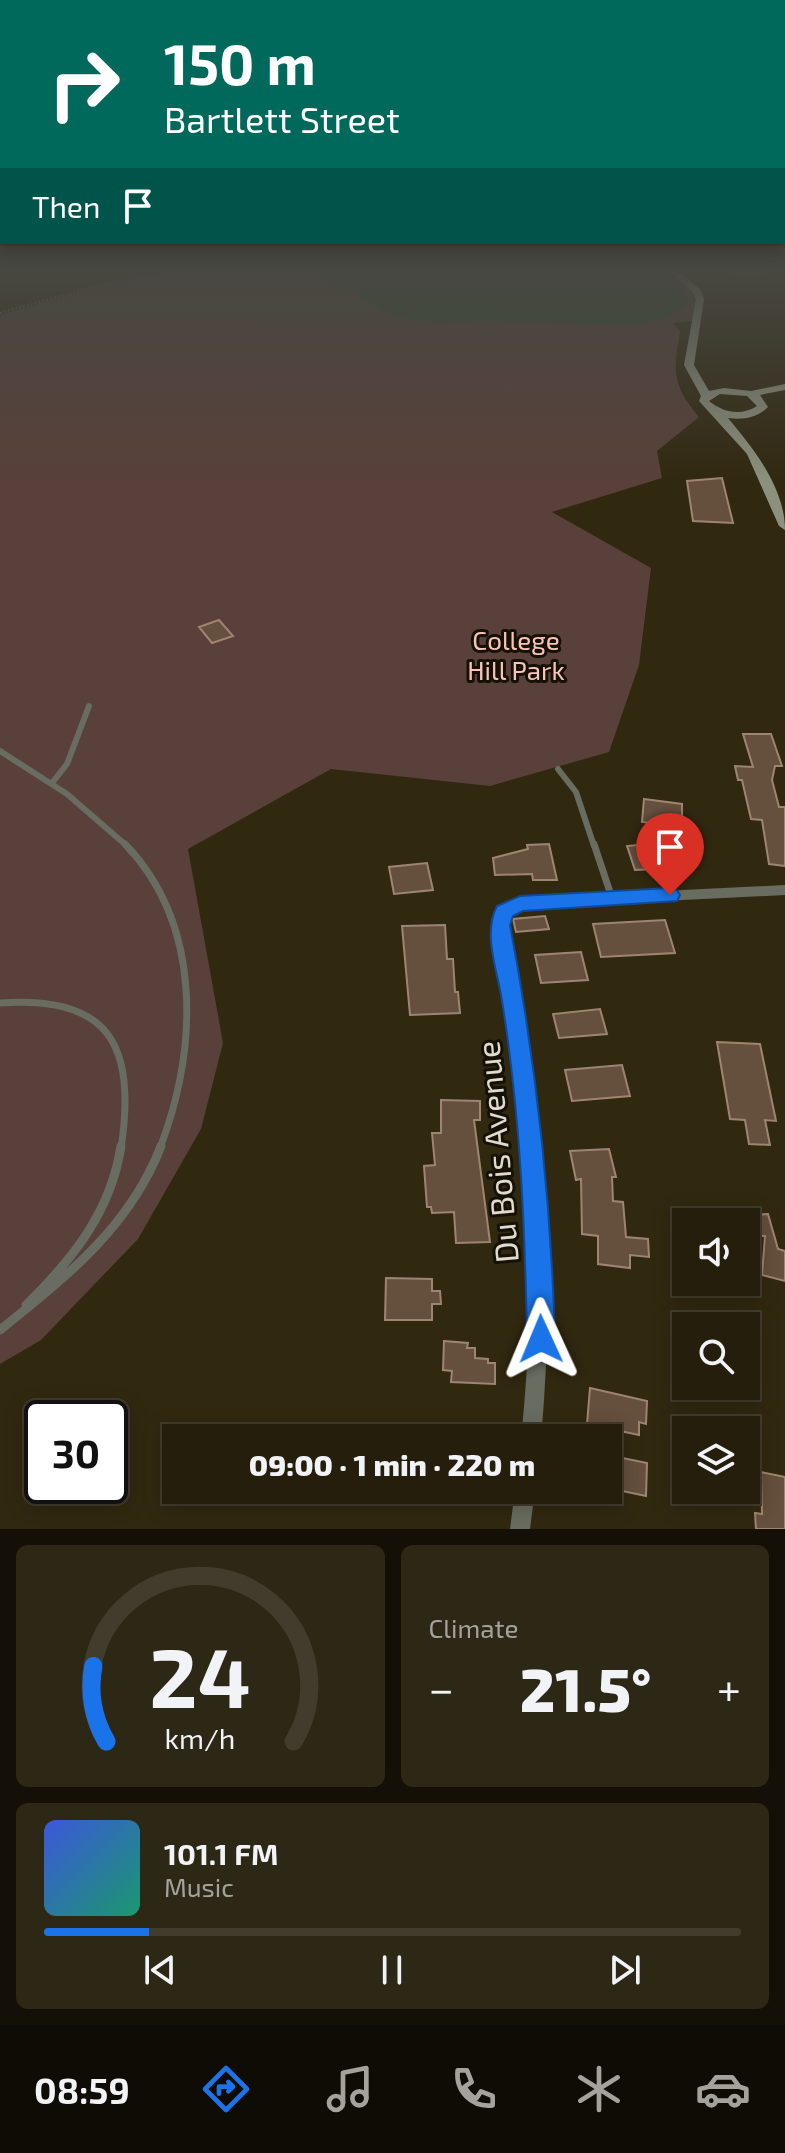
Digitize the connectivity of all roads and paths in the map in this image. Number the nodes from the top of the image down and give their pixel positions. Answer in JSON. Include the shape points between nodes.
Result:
{"nodes":[{"id":1,"x":693,"y":339,"type":"edge"},
{"id":2,"x":698,"y":380,"type":"junction"},
{"id":3,"x":785,"y":387,"type":"edge"},
{"id":4,"x":724,"y":390,"type":"junction"},
{"id":5,"x":751,"y":394,"type":"junction"},
{"id":6,"x":706,"y":396,"type":"junction"},
{"id":7,"x":763,"y":403,"type":"junction"},
{"id":8,"x":717,"y":412,"type":"junction"},
{"id":9,"x":747,"y":415,"type":"junction"},
{"id":10,"x":737,"y":435,"type":"junction"},
{"id":11,"x":785,"y":526,"type":"edge"},
{"id":12,"x":89,"y":706,"type":"dead end"},
{"id":13,"x":0,"y":751,"type":"edge"},
{"id":14,"x":558,"y":769,"type":"dead end"},
{"id":15,"x":52,"y":783,"type":"junction"},
{"id":16,"x":785,"y":890,"type":"edge"},
{"id":17,"x":612,"y":898,"type":"junction"},
{"id":18,"x":0,"y":1003,"type":"edge"},
{"id":19,"x":0,"y":1330,"type":"edge"},
{"id":20,"x":532,"y":1424,"type":"edge"},
{"id":21,"x":523,"y":1504,"type":"edge"},
{"id":22,"x":520,"y":1529,"type":"edge"}],
"edges":[{"from":1,"to":2,"type":"street","via":[[689,365]]},
{"from":2,"to":4,"type":"street"},
{"from":2,"to":6,"type":"street"},
{"from":3,"to":5,"type":"street"},
{"from":3,"to":7,"type":"street"},
{"from":4,"to":5,"type":"street"},
{"from":4,"to":6,"type":"street"},
{"from":5,"to":7,"type":"street"},
{"from":6,"to":8,"type":"street","via":[[705,404]]},
{"from":7,"to":9,"type":"street","via":[[760,411]]},
{"from":8,"to":9,"type":"street"},
{"from":8,"to":10,"type":"street"},
{"from":9,"to":10,"type":"street"},
{"from":10,"to":11,"type":"street","via":[[752,453]]},
{"from":12,"to":15,"type":"lane","via":[[67,764]]},
{"from":13,"to":15,"type":"lane"},
{"from":14,"to":17,"type":"lane","via":[[576,792]]},
{"from":15,"to":19,"type":"lane","via":[[91,811],[161,891],[178,937],[188,996],[183,1063],[165,1136],[136,1200],[82,1264]]},
{"from":16,"to":17,"type":"street"},
{"from":17,"to":20,"type":"street","name":"Du Bois Avenue","via":[[520,904],[504,911],[499,925],[518,1027],[539,1237],[541,1339]]},
{"from":18,"to":19,"type":"lane","via":[[69,1006],[104,1025],[122,1067],[126,1128],[108,1197],[70,1261]]},
{"from":21,"to":22,"type":"street"}]}
